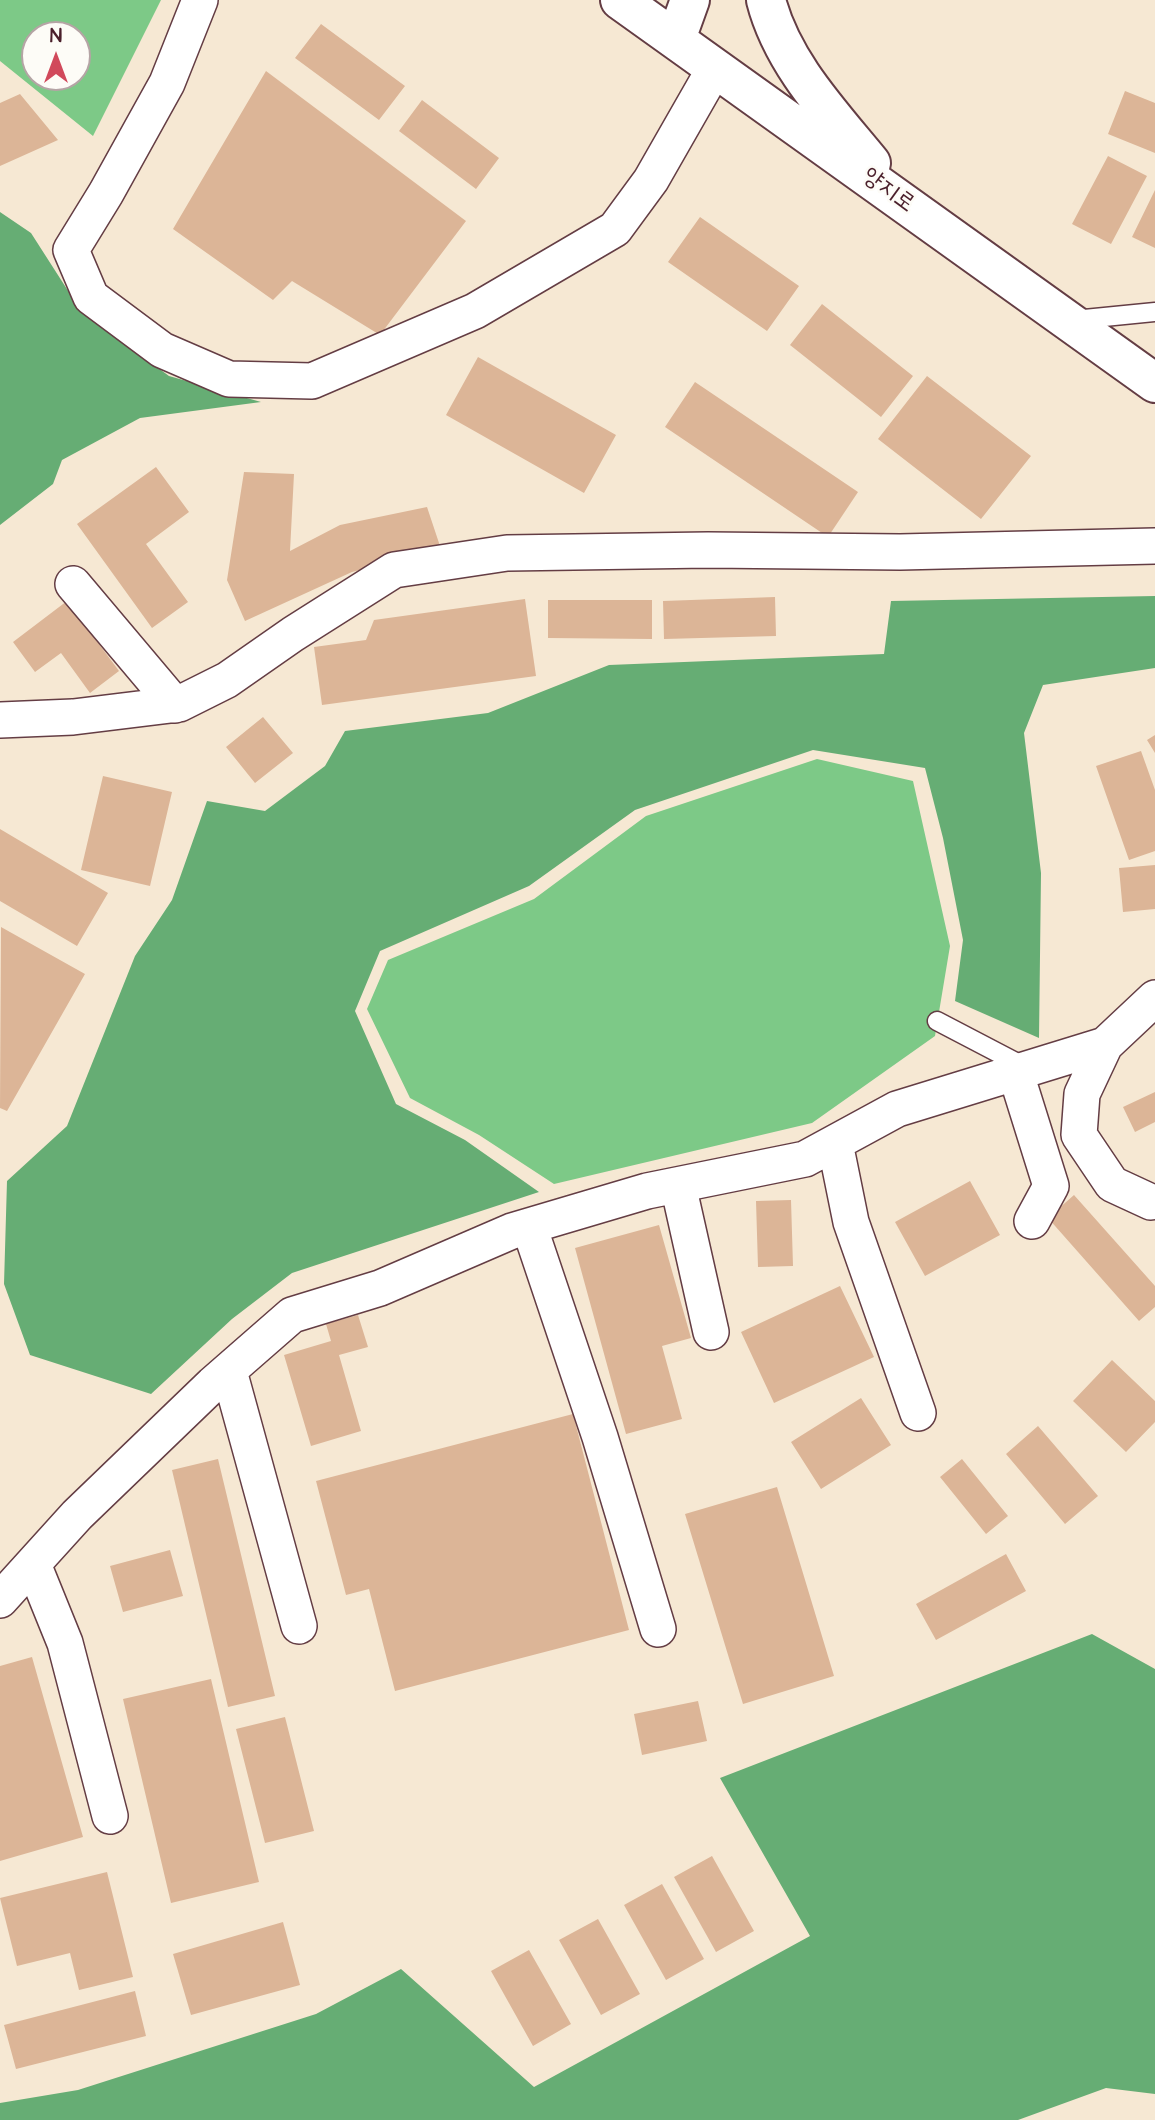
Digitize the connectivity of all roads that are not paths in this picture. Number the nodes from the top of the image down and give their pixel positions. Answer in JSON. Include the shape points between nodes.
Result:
{"nodes":[{"id":1,"x":200,"y":0,"type":"edge"},
{"id":2,"x":620,"y":0,"type":"edge"},
{"id":3,"x":690,"y":0,"type":"edge"},
{"id":4,"x":766,"y":0,"type":"edge"},
{"id":5,"x":676,"y":38,"type":"junction"},
{"id":6,"x":715,"y":68,"type":"junction"},
{"id":7,"x":901,"y":200,"type":"junction"},
{"id":8,"x":1155,"y":312,"type":"edge"},
{"id":9,"x":1067,"y":321,"type":"junction"},
{"id":10,"x":1155,"y":383,"type":"edge"},
{"id":11,"x":1155,"y":546,"type":"edge"},
{"id":12,"x":74,"y":584,"type":"dead end"},
{"id":13,"x":175,"y":705,"type":"junction"},
{"id":14,"x":0,"y":720,"type":"edge"},
{"id":15,"x":1155,"y":999,"type":"edge"},
{"id":16,"x":937,"y":1021,"type":"dead end"},
{"id":17,"x":1105,"y":1045,"type":"junction"},
{"id":18,"x":1023,"y":1072,"type":"junction"},
{"id":19,"x":835,"y":1143,"type":"junction"},
{"id":20,"x":678,"y":1185,"type":"junction"},
{"id":21,"x":1151,"y":1202,"type":"dead end"},
{"id":22,"x":1032,"y":1221,"type":"dead end"},
{"id":23,"x":529,"y":1226,"type":"junction"},
{"id":24,"x":711,"y":1332,"type":"dead end"},
{"id":25,"x":229,"y":1371,"type":"junction"},
{"id":26,"x":918,"y":1413,"type":"dead end"},
{"id":27,"x":33,"y":1564,"type":"junction"},
{"id":28,"x":0,"y":1600,"type":"edge"},
{"id":29,"x":299,"y":1626,"type":"dead end"},
{"id":30,"x":657,"y":1629,"type":"dead end"},
{"id":31,"x":110,"y":1816,"type":"dead end"}],
"edges":[{"from":1,"to":6,"type":"street","via":[[167,83],[71,250],[91,297],[162,350],[229,379],[313,382],[475,312],[615,229],[652,180]]},
{"from":2,"to":5,"type":"street","name":"양지로"},
{"from":3,"to":5,"type":"street"},
{"from":4,"to":7,"type":"street","via":[[789,55]]},
{"from":5,"to":6,"type":"street","name":"양지로"},
{"from":6,"to":7,"type":"street","name":"양지로"},
{"from":7,"to":9,"type":"street","name":"양지로"},
{"from":8,"to":9,"type":"lane"},
{"from":9,"to":10,"type":"street","name":"양지로"},
{"from":11,"to":13,"type":"street","via":[[507,553],[394,570],[227,680]]},
{"from":12,"to":13,"type":"street"},
{"from":13,"to":14,"type":"street"},
{"from":15,"to":17,"type":"street"},
{"from":16,"to":18,"type":"lane"},
{"from":17,"to":18,"type":"street"},
{"from":17,"to":21,"type":"street","via":[[1082,1094],[1079,1135],[1112,1184]]},
{"from":18,"to":19,"type":"street","via":[[897,1109]]},
{"from":18,"to":22,"type":"street","via":[[1051,1186]]},
{"from":19,"to":20,"type":"street","via":[[805,1159]]},
{"from":19,"to":26,"type":"street","via":[[851,1223]]},
{"from":20,"to":23,"type":"street"},
{"from":20,"to":24,"type":"street"},
{"from":23,"to":25,"type":"street","via":[[380,1287],[292,1315]]},
{"from":23,"to":30,"type":"street","via":[[600,1437]]},
{"from":25,"to":27,"type":"street","via":[[77,1515]]},
{"from":25,"to":29,"type":"street"},
{"from":27,"to":28,"type":"street"},
{"from":27,"to":31,"type":"street","via":[[65,1643]]}]}
